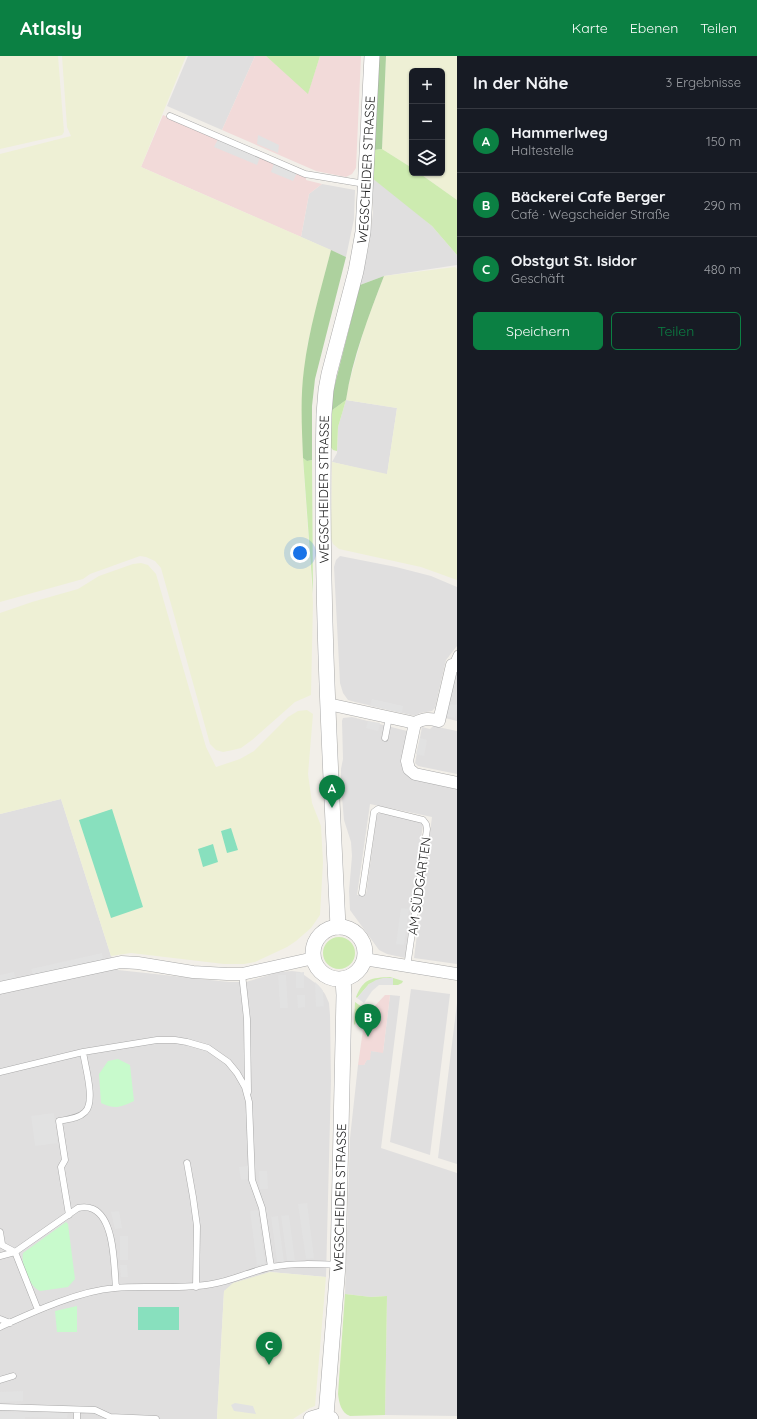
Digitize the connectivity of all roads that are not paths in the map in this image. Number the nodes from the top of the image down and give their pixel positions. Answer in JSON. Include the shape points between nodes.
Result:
{"nodes":[{"id":1,"x":372,"y":56,"type":"edge"},
{"id":2,"x":170,"y":116,"type":"dead end"},
{"id":3,"x":366,"y":184,"type":"junction"},
{"id":4,"x":455,"y":662,"type":"edge"},
{"id":5,"x":328,"y":704,"type":"junction"},
{"id":6,"x":389,"y":717,"type":"junction"},
{"id":7,"x":415,"y":723,"type":"junction"},
{"id":8,"x":385,"y":738,"type":"dead end"},
{"id":9,"x":457,"y":783,"type":"edge"},
{"id":10,"x":362,"y":893,"type":"dead end"},
{"id":11,"x":338,"y":927,"type":"junction"},
{"id":12,"x":314,"y":958,"type":"junction"},
{"id":13,"x":364,"y":959,"type":"junction"},
{"id":14,"x":407,"y":967,"type":"junction"},
{"id":15,"x":242,"y":974,"type":"junction"},
{"id":16,"x":457,"y":974,"type":"edge"},
{"id":17,"x":343,"y":979,"type":"junction"},
{"id":18,"x":0,"y":988,"type":"edge"},
{"id":19,"x":83,"y":1052,"type":"junction"},
{"id":20,"x":0,"y":1072,"type":"edge"},
{"id":21,"x":249,"y":1102,"type":"junction"},
{"id":22,"x":187,"y":1163,"type":"dead end"},
{"id":23,"x":69,"y":1215,"type":"junction"},
{"id":24,"x":0,"y":1232,"type":"edge"},
{"id":25,"x":1,"y":1244,"type":"edge"},
{"id":26,"x":15,"y":1252,"type":"junction"},
{"id":27,"x":0,"y":1256,"type":"edge"},
{"id":28,"x":338,"y":1265,"type":"junction"},
{"id":29,"x":271,"y":1268,"type":"junction"},
{"id":30,"x":196,"y":1287,"type":"junction"},
{"id":31,"x":116,"y":1288,"type":"junction"},
{"id":32,"x":38,"y":1310,"type":"junction"},
{"id":33,"x":0,"y":1320,"type":"edge"},
{"id":34,"x":10,"y":1323,"type":"junction"},
{"id":35,"x":0,"y":1327,"type":"edge"},
{"id":36,"x":13,"y":1376,"type":"dead end"},
{"id":37,"x":0,"y":1380,"type":"edge"},
{"id":38,"x":0,"y":1407,"type":"edge"},
{"id":39,"x":77,"y":1410,"type":"junction"},
{"id":40,"x":323,"y":1418,"type":"edge"},
{"id":41,"x":77,"y":1419,"type":"edge"},
{"id":42,"x":156,"y":1419,"type":"edge"}],
"edges":[{"from":1,"to":3,"type":"street","name":"WEGSCHEIDER STRASSE"},
{"from":2,"to":3,"type":"lane","via":[[305,174]]},
{"from":3,"to":5,"type":"street","name":"WEGSCHEIDER STRASSE","via":[[360,251],[329,374],[324,414]]},
{"from":4,"to":7,"type":"street","via":[[440,721],[430,718]]},
{"from":5,"to":6,"type":"street"},
{"from":5,"to":11,"type":"street","name":"WEGSCHEIDER STRASSE"},
{"from":6,"to":7,"type":"street"},
{"from":6,"to":8,"type":"lane"},
{"from":7,"to":9,"type":"street","via":[[407,761],[409,769],[415,774]]},
{"from":10,"to":14,"type":"lane","name":"AM SÜDGARTEN","via":[[374,812],[378,809],[424,820],[427,829]]},
{"from":11,"to":12,"type":"street","via":[[327,930],[318,938]]},
{"from":11,"to":13,"type":"street","via":[[350,930],[361,940]]},
{"from":12,"to":15,"type":"street"},
{"from":12,"to":17,"type":"street","via":[[322,973],[328,977]]},
{"from":13,"to":14,"type":"street"},
{"from":13,"to":17,"type":"street","via":[[358,971]]},
{"from":14,"to":16,"type":"street"},
{"from":15,"to":18,"type":"street","via":[[193,972],[121,962]]},
{"from":15,"to":21,"type":"lane"},
{"from":17,"to":28,"type":"street","name":"WEGSCHEIDER STRASSE"},
{"from":19,"to":20,"type":"lane"},
{"from":19,"to":21,"type":"lane","via":[[157,1040],[175,1040],[208,1048],[228,1062],[237,1073],[245,1087]]},
{"from":19,"to":23,"type":"lane","via":[[90,1088],[89,1107],[76,1118],[59,1120],[65,1160],[61,1167]]},
{"from":21,"to":29,"type":"lane","via":[[252,1180],[262,1208]]},
{"from":22,"to":30,"type":"lane","via":[[197,1226]]},
{"from":23,"to":26,"type":"lane"},
{"from":23,"to":31,"type":"lane","via":[[78,1208],[87,1207],[95,1209],[104,1218],[110,1230]]},
{"from":24,"to":25,"type":"lane"},
{"from":25,"to":26,"type":"lane"},
{"from":26,"to":27,"type":"lane"},
{"from":26,"to":32,"type":"lane"},
{"from":28,"to":29,"type":"lane"},
{"from":28,"to":40,"type":"street","name":"WEGSCHEIDER STRASSE"},
{"from":29,"to":30,"type":"lane"},
{"from":30,"to":31,"type":"lane"},
{"from":31,"to":32,"type":"lane","via":[[97,1290]]},
{"from":32,"to":34,"type":"lane"},
{"from":33,"to":34,"type":"lane"},
{"from":34,"to":35,"type":"lane"},
{"from":36,"to":37,"type":"lane"},
{"from":38,"to":39,"type":"lane"},
{"from":39,"to":41,"type":"lane"},
{"from":39,"to":42,"type":"lane","via":[[95,1410],[110,1417]]}]}
